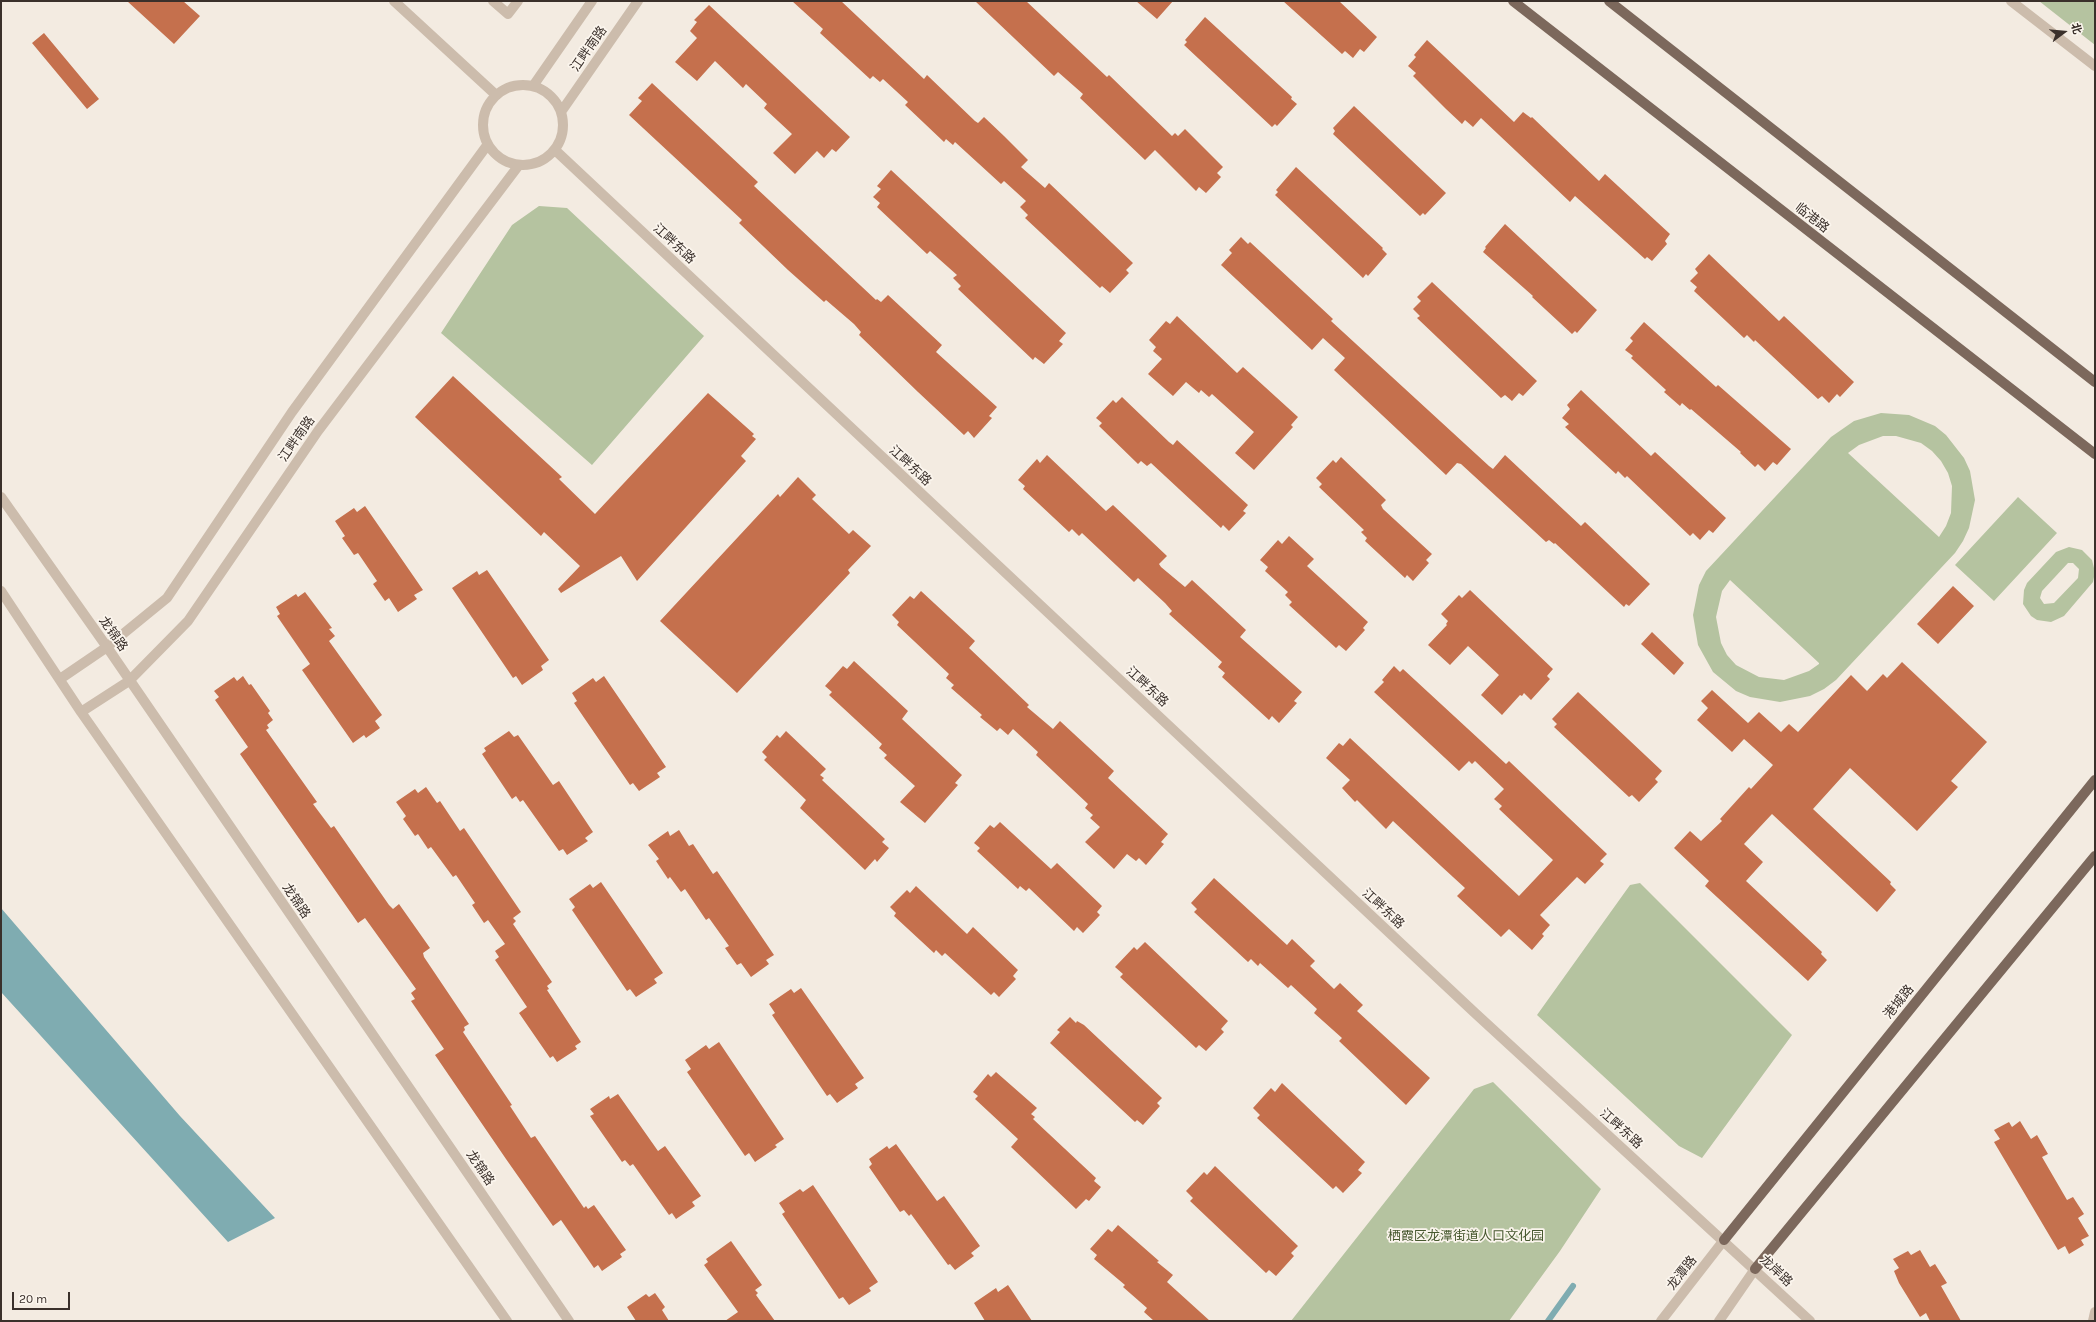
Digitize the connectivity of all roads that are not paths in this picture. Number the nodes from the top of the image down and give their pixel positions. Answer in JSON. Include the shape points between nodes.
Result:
{"nodes":[{"id":1,"x":394,"y":1,"type":"edge"},
{"id":2,"x":493,"y":1,"type":"edge"},
{"id":3,"x":518,"y":1,"type":"edge"},
{"id":4,"x":592,"y":1,"type":"edge"},
{"id":5,"x":638,"y":1,"type":"edge"},
{"id":6,"x":1513,"y":1,"type":"edge"},
{"id":7,"x":1609,"y":1,"type":"edge"},
{"id":8,"x":2011,"y":1,"type":"edge"},
{"id":9,"x":2095,"y":66,"type":"edge"},
{"id":10,"x":532,"y":86,"type":"junction"},
{"id":11,"x":496,"y":95,"type":"junction"},
{"id":12,"x":561,"y":112,"type":"junction"},
{"id":13,"x":488,"y":144,"type":"junction"},
{"id":14,"x":555,"y":150,"type":"junction"},
{"id":15,"x":519,"y":165,"type":"junction"},
{"id":16,"x":2095,"y":382,"type":"edge"},
{"id":17,"x":2095,"y":454,"type":"edge"},
{"id":18,"x":1,"y":497,"type":"edge"},
{"id":19,"x":1,"y":591,"type":"edge"},
{"id":20,"x":107,"y":647,"type":"junction"},
{"id":21,"x":60,"y":679,"type":"junction"},
{"id":22,"x":129,"y":681,"type":"junction"},
{"id":23,"x":81,"y":712,"type":"junction"},
{"id":24,"x":2095,"y":780,"type":"edge"},
{"id":25,"x":2095,"y":856,"type":"edge"},
{"id":26,"x":1724,"y":1240,"type":"junction"},
{"id":27,"x":1755,"y":1269,"type":"junction"},
{"id":28,"x":2095,"y":1312,"type":"edge"},
{"id":29,"x":508,"y":1321,"type":"edge"},
{"id":30,"x":569,"y":1321,"type":"edge"},
{"id":31,"x":1661,"y":1321,"type":"edge"},
{"id":32,"x":1719,"y":1321,"type":"edge"},
{"id":33,"x":1810,"y":1321,"type":"edge"},
{"id":34,"x":2093,"y":1321,"type":"edge"}],
"edges":[{"from":1,"to":11,"type":"street"},
{"from":2,"to":3,"type":"street","via":[[508,14]]},
{"from":4,"to":10,"type":"street","name":"江畔南路"},
{"from":5,"to":12,"type":"street","name":"江畔南路"},
{"from":6,"to":17,"type":"main road","name":"临港路"},
{"from":7,"to":16,"type":"main road"},
{"from":8,"to":9,"type":"street"},
{"from":10,"to":11,"type":"street","via":[[507,88]]},
{"from":10,"to":12,"type":"street","via":[[544,91],[554,100]]},
{"from":11,"to":13,"type":"street","via":[[483,118],[483,131]]},
{"from":12,"to":14,"type":"street","via":[[561,138]]},
{"from":13,"to":15,"type":"street","via":[[495,154],[506,162]]},
{"from":13,"to":20,"type":"street","name":"江畔南路","via":[[292,412],[167,598]]},
{"from":14,"to":15,"type":"street","via":[[545,159]]},
{"from":14,"to":26,"type":"street","name":"江畔东路","via":[[1463,1002]]},
{"from":15,"to":22,"type":"street","name":"江畔南路","via":[[318,431],[188,621]]},
{"from":18,"to":20,"type":"street","name":"龙锦路"},
{"from":19,"to":21,"type":"street"},
{"from":20,"to":21,"type":"street","name":"江畔南路"},
{"from":20,"to":22,"type":"street","name":"龙锦路"},
{"from":21,"to":23,"type":"street"},
{"from":22,"to":23,"type":"street","name":"江畔南路"},
{"from":22,"to":30,"type":"street","name":"龙锦路"},
{"from":23,"to":29,"type":"street"},
{"from":24,"to":26,"type":"main road","name":"港城路"},
{"from":25,"to":27,"type":"main road"},
{"from":26,"to":27,"type":"street","name":"龙岸路"},
{"from":26,"to":31,"type":"street","name":"龙潭路"},
{"from":27,"to":32,"type":"street"},
{"from":27,"to":33,"type":"street","name":"龙岸路"},
{"from":28,"to":34,"type":"street"}]}
